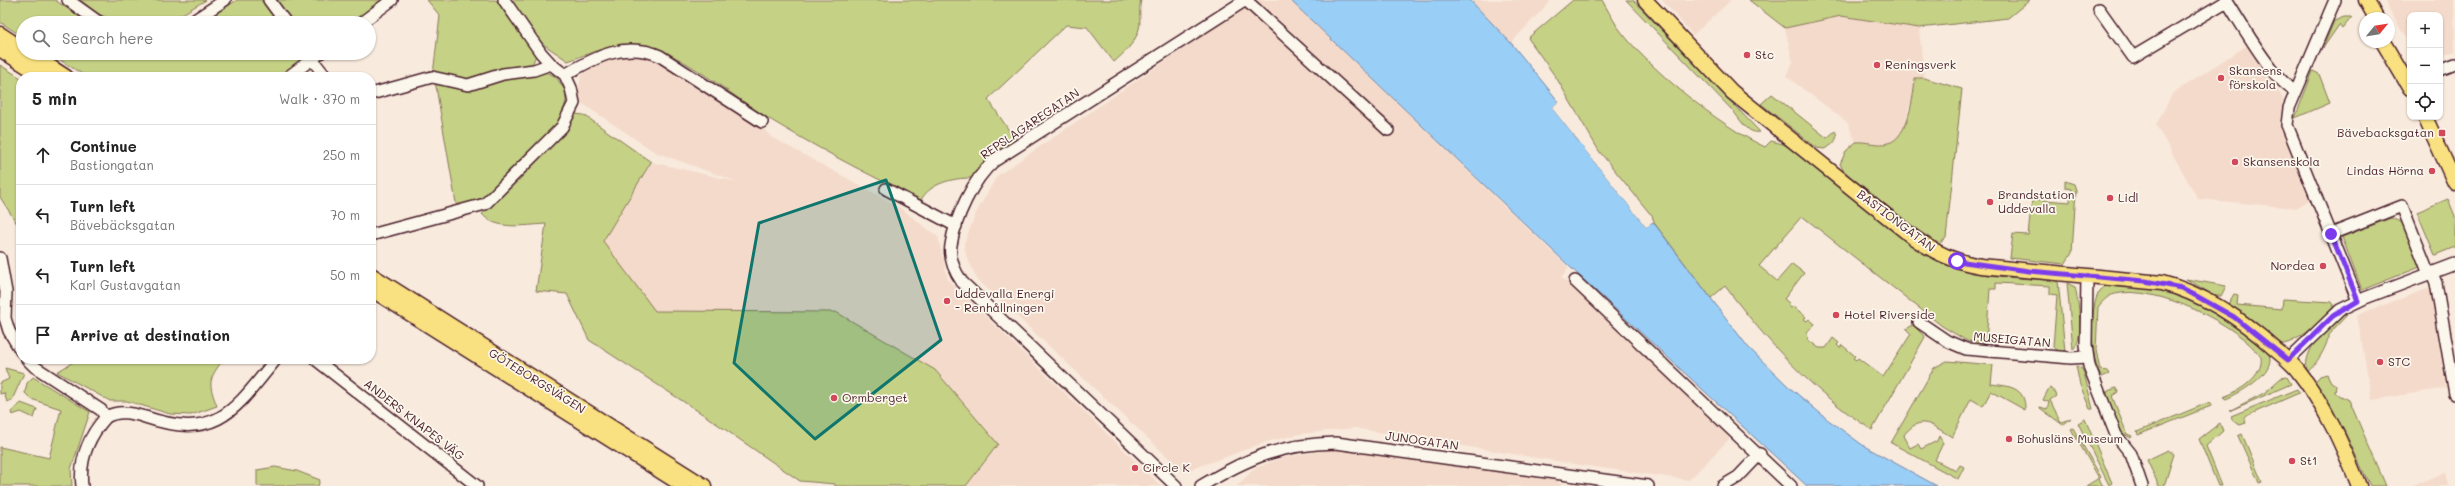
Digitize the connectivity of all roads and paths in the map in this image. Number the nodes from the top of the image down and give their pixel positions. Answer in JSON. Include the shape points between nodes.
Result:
{"nodes":[{"id":1,"x":68,"y":0,"type":"edge"},
{"id":2,"x":226,"y":0,"type":"edge"},
{"id":3,"x":269,"y":0,"type":"edge"},
{"id":4,"x":392,"y":0,"type":"edge"},
{"id":5,"x":504,"y":0,"type":"edge"},
{"id":6,"x":1645,"y":0,"type":"edge"},
{"id":7,"x":2227,"y":0,"type":"edge"},
{"id":8,"x":2335,"y":0,"type":"edge"},
{"id":9,"x":2358,"y":0,"type":"edge"},
{"id":10,"x":2366,"y":0,"type":"edge"},
{"id":11,"x":1238,"y":1,"type":"edge"},
{"id":12,"x":2098,"y":9,"type":"dead end"},
{"id":13,"x":2365,"y":12,"type":"edge"},
{"id":14,"x":2373,"y":12,"type":"edge"},
{"id":15,"x":90,"y":16,"type":"edge"},
{"id":16,"x":201,"y":16,"type":"edge"},
{"id":17,"x":281,"y":16,"type":"edge"},
{"id":18,"x":370,"y":16,"type":"edge"},
{"id":19,"x":0,"y":34,"type":"edge"},
{"id":20,"x":16,"y":44,"type":"edge"},
{"id":21,"x":2387,"y":48,"type":"edge"},
{"id":22,"x":2393,"y":48,"type":"edge"},
{"id":23,"x":0,"y":49,"type":"edge"},
{"id":24,"x":16,"y":59,"type":"edge"},
{"id":25,"x":17,"y":60,"type":"edge"},
{"id":26,"x":40,"y":60,"type":"edge"},
{"id":27,"x":307,"y":60,"type":"edge"},
{"id":28,"x":316,"y":60,"type":"edge"},
{"id":29,"x":551,"y":64,"type":"junction"},
{"id":30,"x":2455,"y":64,"type":"edge"},
{"id":31,"x":2443,"y":69,"type":"edge"},
{"id":32,"x":36,"y":72,"type":"edge"},
{"id":33,"x":58,"y":72,"type":"edge"},
{"id":34,"x":294,"y":72,"type":"edge"},
{"id":35,"x":323,"y":72,"type":"edge"},
{"id":36,"x":565,"y":75,"type":"junction"},
{"id":37,"x":2407,"y":77,"type":"edge"},
{"id":38,"x":2407,"y":78,"type":"edge"},
{"id":39,"x":2295,"y":91,"type":"junction"},
{"id":40,"x":376,"y":93,"type":"edge"},
{"id":41,"x":2426,"y":120,"type":"edge"},
{"id":42,"x":2434,"y":120,"type":"edge"},
{"id":43,"x":762,"y":122,"type":"dead end"},
{"id":44,"x":1388,"y":130,"type":"dead end"},
{"id":45,"x":2455,"y":163,"type":"edge"},
{"id":46,"x":2455,"y":183,"type":"edge"},
{"id":47,"x":886,"y":189,"type":"dead end"},
{"id":48,"x":956,"y":226,"type":"junction"},
{"id":49,"x":376,"y":234,"type":"edge"},
{"id":50,"x":2331,"y":234,"type":"junction"},
{"id":51,"x":0,"y":258,"type":"edge"},
{"id":52,"x":2455,"y":264,"type":"edge"},
{"id":53,"x":2430,"y":273,"type":"junction"},
{"id":54,"x":2087,"y":276,"type":"junction"},
{"id":55,"x":376,"y":278,"type":"edge"},
{"id":56,"x":1575,"y":281,"type":"dead end"},
{"id":57,"x":376,"y":292,"type":"edge"},
{"id":58,"x":2358,"y":301,"type":"junction"},
{"id":59,"x":2,"y":318,"type":"edge"},
{"id":60,"x":1919,"y":322,"type":"dead end"},
{"id":61,"x":16,"y":343,"type":"edge"},
{"id":62,"x":2087,"y":357,"type":"junction"},
{"id":63,"x":2288,"y":360,"type":"junction"},
{"id":64,"x":31,"y":364,"type":"edge"},
{"id":65,"x":272,"y":364,"type":"edge"},
{"id":66,"x":321,"y":364,"type":"edge"},
{"id":67,"x":2455,"y":394,"type":"edge"},
{"id":68,"x":106,"y":417,"type":"junction"},
{"id":69,"x":1760,"y":454,"type":"junction"},
{"id":70,"x":1594,"y":482,"type":"edge"},
{"id":71,"x":82,"y":486,"type":"edge"},
{"id":72,"x":477,"y":486,"type":"edge"},
{"id":73,"x":684,"y":486,"type":"edge"},
{"id":74,"x":704,"y":486,"type":"edge"},
{"id":75,"x":1176,"y":486,"type":"edge"},
{"id":76,"x":1201,"y":486,"type":"edge"},
{"id":77,"x":1648,"y":486,"type":"edge"},
{"id":78,"x":1723,"y":486,"type":"edge"},
{"id":79,"x":1791,"y":486,"type":"edge"},
{"id":80,"x":2142,"y":486,"type":"edge"},
{"id":81,"x":2359,"y":486,"type":"edge"}],
"edges":[{"from":1,"to":15,"type":"street"},
{"from":2,"to":16,"type":"street"},
{"from":3,"to":17,"type":"street"},
{"from":4,"to":18,"type":"street"},
{"from":5,"to":29,"type":"street"},
{"from":6,"to":54,"type":"main road","name":"BASTIONGATAN","via":[[1732,92],[1914,238],[1934,251],[1968,264]]},
{"from":7,"to":12,"type":"street","via":[[2133,57]]},
{"from":7,"to":39,"type":"street","via":[[2266,61],[2288,88]]},
{"from":8,"to":39,"type":"street"},
{"from":9,"to":13,"type":"main road"},
{"from":10,"to":14,"type":"main road"},
{"from":11,"to":44,"type":"street","name":"REPSLAGAREGATAN","via":[[1248,3]]},
{"from":11,"to":48,"type":"street","name":"REPSLAGAREGATAN","via":[[994,161],[975,183]]},
{"from":19,"to":20,"type":"main road"},
{"from":21,"to":38,"type":"main road"},
{"from":22,"to":37,"type":"main road"},
{"from":23,"to":24,"type":"main road"},
{"from":25,"to":32,"type":"main road"},
{"from":26,"to":33,"type":"main road"},
{"from":27,"to":34,"type":"street"},
{"from":28,"to":35,"type":"street"},
{"from":29,"to":36,"type":"street"},
{"from":29,"to":40,"type":"street","via":[[534,70],[503,74],[468,85],[432,77]]},
{"from":30,"to":31,"type":"street"},
{"from":36,"to":43,"type":"street","via":[[600,56],[620,50],[641,50],[660,56]]},
{"from":36,"to":49,"type":"street","via":[[574,103],[562,127],[485,204]]},
{"from":39,"to":50,"type":"street","via":[[2287,125]]},
{"from":41,"to":46,"type":"main road"},
{"from":42,"to":45,"type":"main road"},
{"from":47,"to":48,"type":"street"},
{"from":48,"to":75,"type":"street","name":"REPSLAGAREGATAN","via":[[951,245],[952,258],[956,271],[966,287]]},
{"from":50,"to":53,"type":"street","via":[[2402,206]]},
{"from":50,"to":58,"type":"street"},
{"from":51,"to":59,"type":"street","via":[[6,292]]},
{"from":52,"to":53,"type":"street"},
{"from":53,"to":58,"type":"street"},
{"from":53,"to":67,"type":"street","via":[[2436,283]]},
{"from":54,"to":62,"type":"street"},
{"from":54,"to":63,"type":"main road","name":"BASTIONGATAN","via":[[2145,281],[2182,288],[2234,317]]},
{"from":55,"to":74,"type":"main road","name":"GÖTEBORGSVÄGEN"},
{"from":56,"to":69,"type":"street"},
{"from":57,"to":73,"type":"main road","name":"GÖTEBORGSVÄGEN"},
{"from":58,"to":63,"type":"street","via":[[2333,316]]},
{"from":59,"to":61,"type":"street"},
{"from":60,"to":62,"type":"street","name":"MUSEIGATAN","via":[[1947,341],[1966,348],[2071,358]]},
{"from":62,"to":80,"type":"street","via":[[2102,404],[2119,442],[2131,454]]},
{"from":63,"to":81,"type":"main road","name":"BASTIONGATAN","via":[[2305,380],[2324,410]]},
{"from":64,"to":68,"type":"street","via":[[101,410]]},
{"from":65,"to":68,"type":"street","via":[[238,404],[221,417],[204,425],[174,425],[126,412]]},
{"from":66,"to":72,"type":"street","name":"ANDERS KNAPES VÄG"},
{"from":68,"to":71,"type":"street","via":[[87,448],[82,464]]},
{"from":69,"to":78,"type":"street","via":[[1738,477]]},
{"from":69,"to":79,"type":"street"},
{"from":70,"to":76,"type":"street","name":"JUNOGATAN","via":[[1346,444],[1324,443],[1275,450],[1241,464]]},
{"from":70,"to":77,"type":"street","name":"JUNOGATAN"}]}
